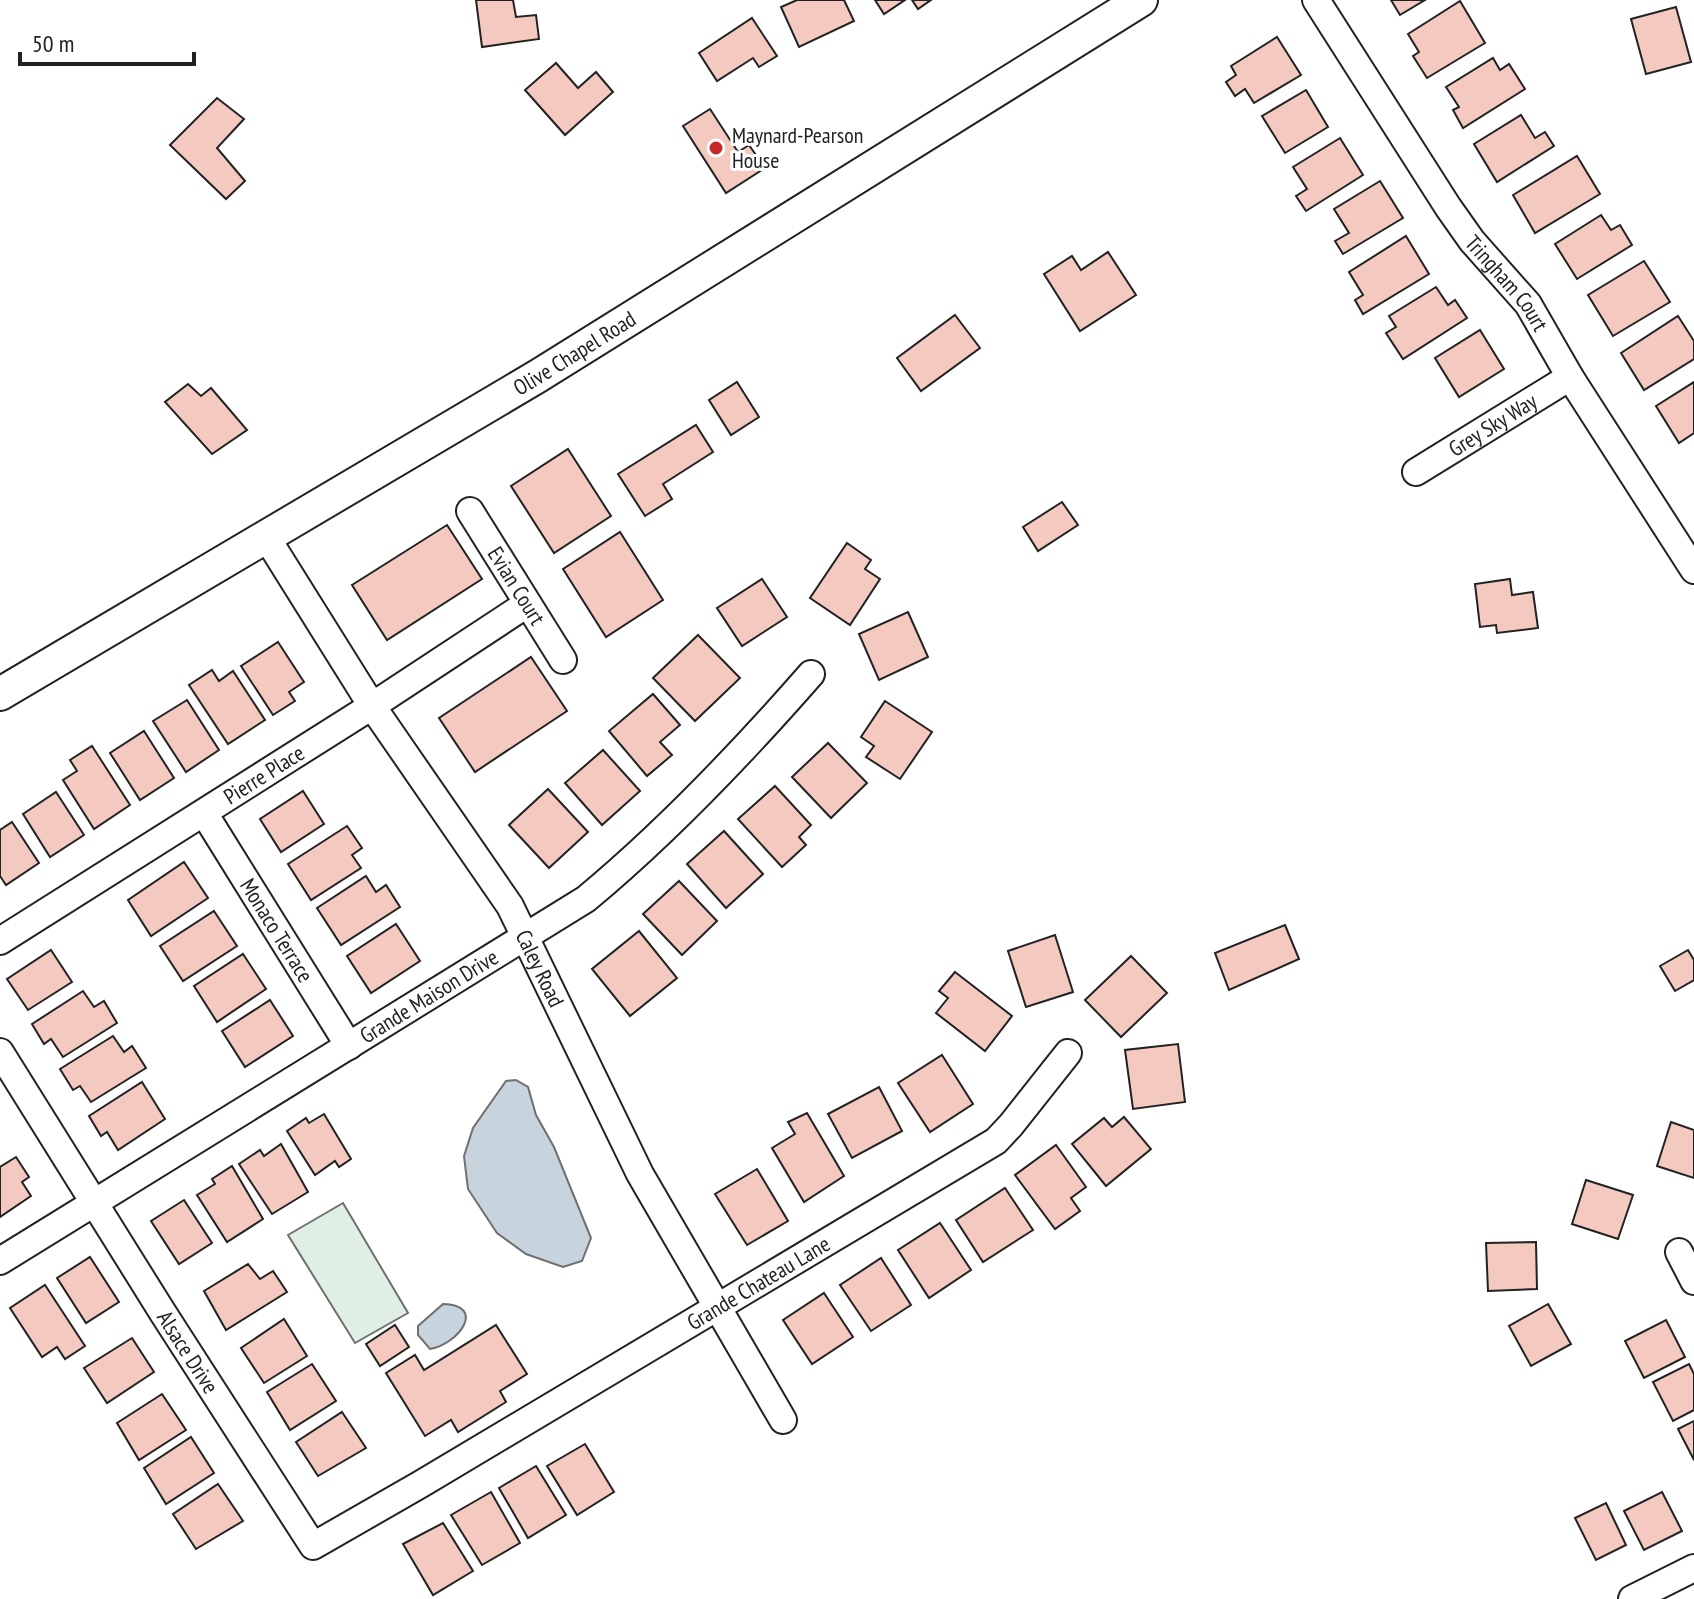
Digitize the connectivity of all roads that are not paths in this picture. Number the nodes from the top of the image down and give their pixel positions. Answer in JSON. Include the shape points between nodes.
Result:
{"nodes":[{"id":1,"x":1141,"y":0,"type":"edge"},
{"id":2,"x":1316,"y":0,"type":"edge"},
{"id":3,"x":1570,"y":377,"type":"junction"},
{"id":4,"x":1416,"y":472,"type":"dead end"},
{"id":5,"x":470,"y":511,"type":"dead end"},
{"id":6,"x":265,"y":535,"type":"junction"},
{"id":7,"x":1694,"y":570,"type":"edge"},
{"id":8,"x":527,"y":604,"type":"junction"},
{"id":9,"x":563,"y":660,"type":"dead end"},
{"id":10,"x":811,"y":674,"type":"dead end"},
{"id":11,"x":0,"y":694,"type":"edge"},
{"id":12,"x":372,"y":706,"type":"junction"},
{"id":13,"x":204,"y":813,"type":"junction"},
{"id":14,"x":526,"y":938,"type":"junction"},
{"id":15,"x":0,"y":941,"type":"edge"},
{"id":16,"x":349,"y":1046,"type":"junction"},
{"id":17,"x":0,"y":1052,"type":"edge"},
{"id":18,"x":1068,"y":1053,"type":"dead end"},
{"id":19,"x":94,"y":1203,"type":"junction"},
{"id":20,"x":1679,"y":1252,"type":"dead end"},
{"id":21,"x":0,"y":1261,"type":"edge"},
{"id":22,"x":1694,"y":1281,"type":"edge"},
{"id":23,"x":718,"y":1308,"type":"junction"},
{"id":24,"x":783,"y":1420,"type":"dead end"},
{"id":25,"x":421,"y":1484,"type":"joint"},
{"id":26,"x":1694,"y":1568,"type":"edge"},
{"id":27,"x":1632,"y":1599,"type":"edge"}],
"edges":[{"from":1,"to":6,"type":"main road","name":"Olive Chapel Road","via":[[538,376]]},
{"from":2,"to":3,"type":"street","name":"Tringham Court","via":[[1448,207],[1528,304]]},
{"from":3,"to":4,"type":"street","name":"Grey Sky Way"},
{"from":3,"to":7,"type":"street","name":"Tringham Court"},
{"from":5,"to":8,"type":"street","name":"Evian Court"},
{"from":6,"to":11,"type":"main road","name":"Olive Chapel Road"},
{"from":6,"to":12,"type":"street","name":"Caley Road"},
{"from":8,"to":9,"type":"street","name":"Evian Court"},
{"from":8,"to":12,"type":"street","name":"Pierre Place"},
{"from":10,"to":14,"type":"street","name":"Grande Maison Drive","via":[[742,753],[614,875]]},
{"from":12,"to":13,"type":"street","name":"Pierre Place"},
{"from":12,"to":14,"type":"street","name":"Caley Road","via":[[510,906]]},
{"from":13,"to":15,"type":"street","name":"Pierre Place"},
{"from":13,"to":16,"type":"street","name":"Monaco Terrace"},
{"from":14,"to":16,"type":"street","name":"Grande Maison Drive"},
{"from":14,"to":23,"type":"street","name":"Caley Road","via":[[640,1174]]},
{"from":16,"to":19,"type":"street","name":"Grande Maison Drive"},
{"from":17,"to":19,"type":"street","name":"Alsace Drive"},
{"from":18,"to":23,"type":"street","name":"Grande Chateau Lane","via":[[996,1141]]},
{"from":19,"to":21,"type":"street","name":"Grande Maison Drive"},
{"from":19,"to":25,"type":"street","name":"Alsace Drive","via":[[313,1546]]},
{"from":20,"to":22,"type":"street"},
{"from":23,"to":24,"type":"street","name":"Caley Road"},
{"from":23,"to":25,"type":"street","name":"Grande Chateau Lane"},
{"from":26,"to":27,"type":"street"}]}
